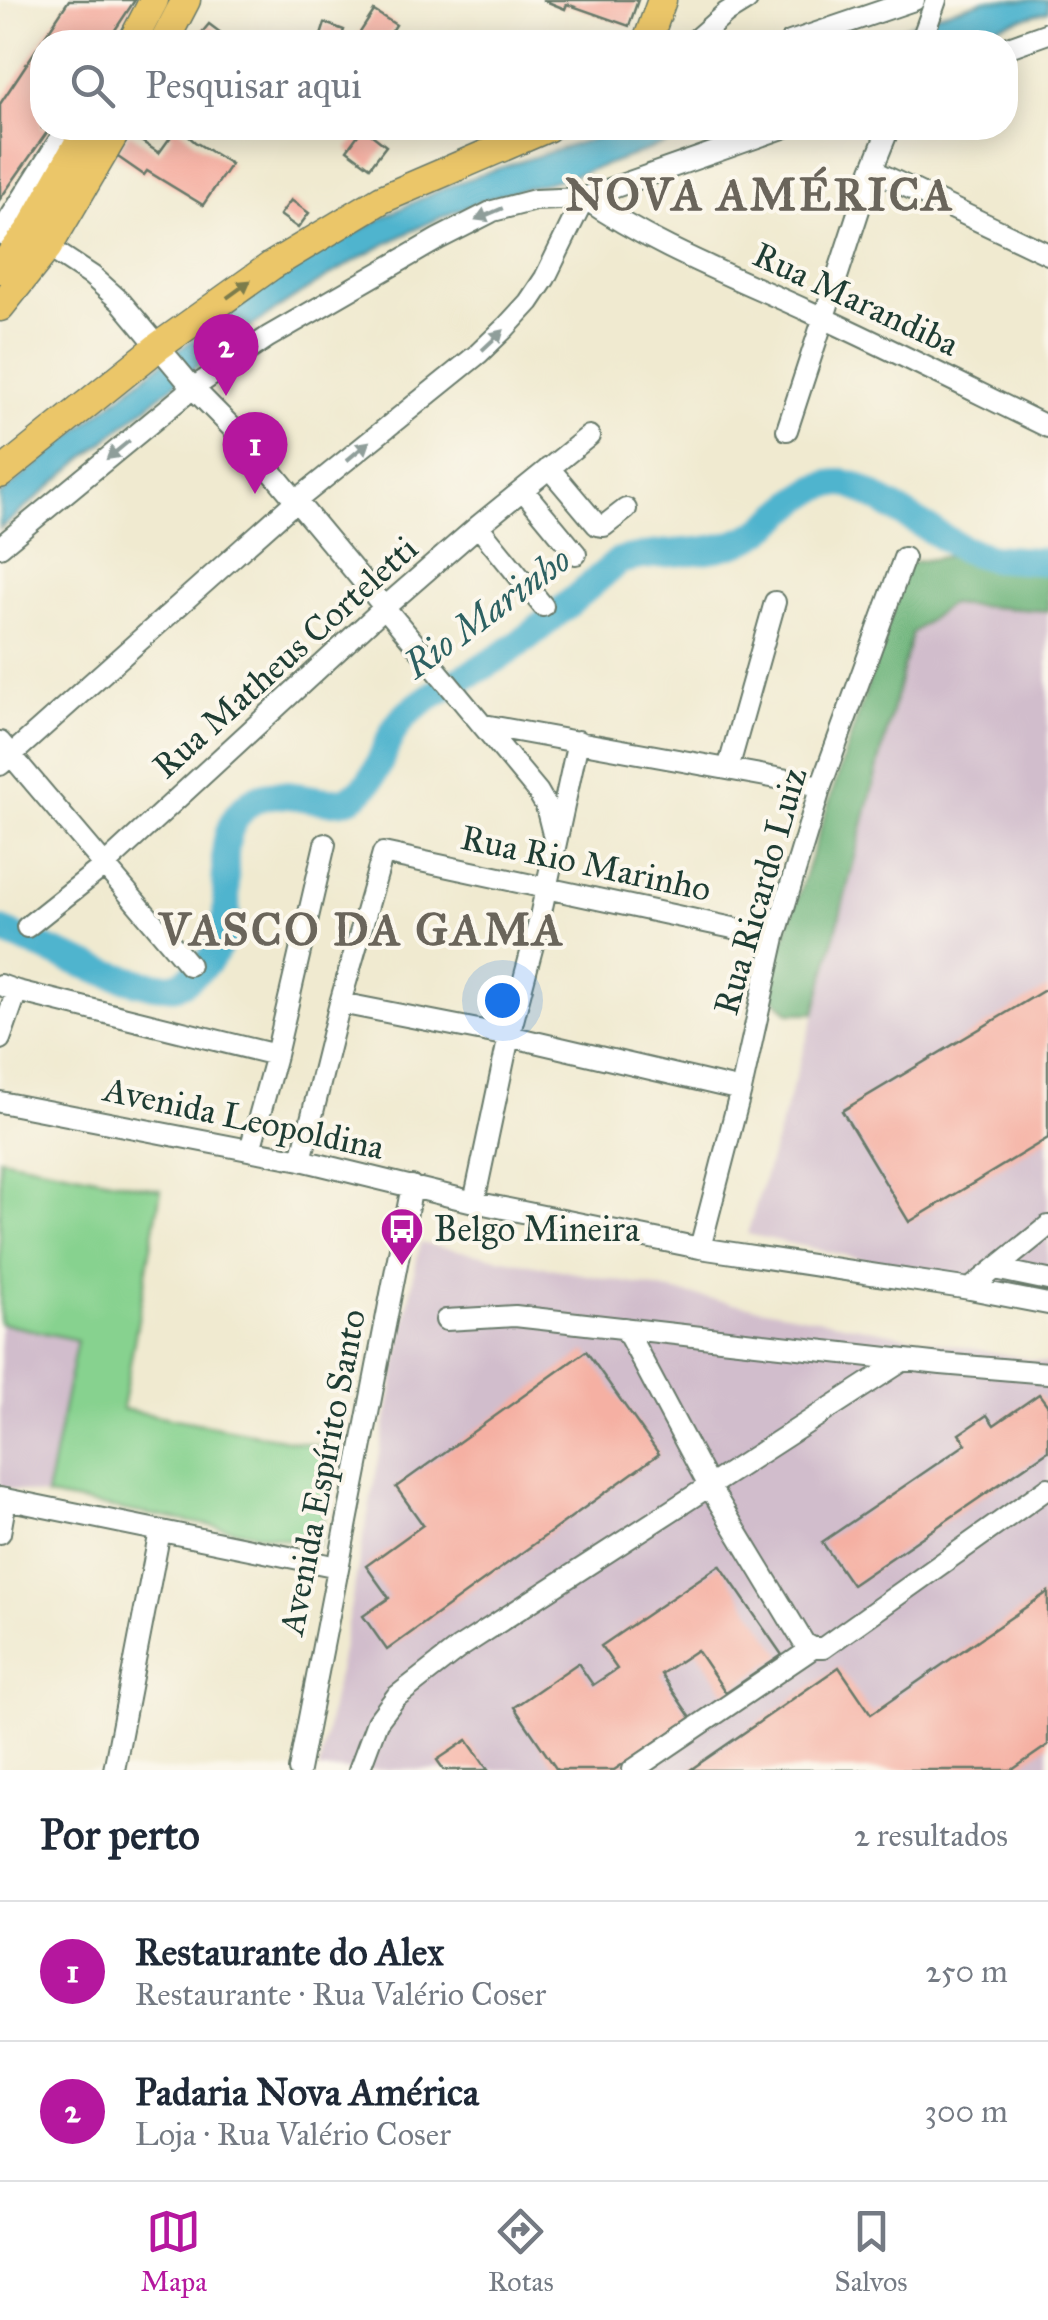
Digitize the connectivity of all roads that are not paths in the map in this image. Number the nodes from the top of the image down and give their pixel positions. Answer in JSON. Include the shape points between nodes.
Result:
{"nodes":[{"id":1,"x":186,"y":0,"type":"edge"},
{"id":2,"x":662,"y":0,"type":"edge"},
{"id":3,"x":748,"y":0,"type":"edge"},
{"id":4,"x":914,"y":0,"type":"edge"},
{"id":5,"x":170,"y":30,"type":"edge"},
{"id":6,"x":652,"y":30,"type":"edge"},
{"id":7,"x":707,"y":30,"type":"edge"},
{"id":8,"x":825,"y":30,"type":"edge"},
{"id":9,"x":1048,"y":33,"type":"edge"},
{"id":10,"x":1018,"y":44,"type":"edge"},
{"id":11,"x":59,"y":140,"type":"edge"},
{"id":12,"x":80,"y":140,"type":"edge"},
{"id":13,"x":111,"y":140,"type":"edge"},
{"id":14,"x":519,"y":140,"type":"edge"},
{"id":15,"x":749,"y":140,"type":"edge"},
{"id":16,"x":885,"y":140,"type":"edge"},
{"id":17,"x":872,"y":170,"type":"junction"},
{"id":18,"x":550,"y":198,"type":"junction"},
{"id":19,"x":584,"y":198,"type":"junction"},
{"id":20,"x":570,"y":226,"type":"junction"},
{"id":21,"x":0,"y":234,"type":"edge"},
{"id":22,"x":48,"y":247,"type":"junction"},
{"id":23,"x":1048,"y":254,"type":"edge"},
{"id":24,"x":0,"y":269,"type":"edge"},
{"id":25,"x":0,"y":307,"type":"edge"},
{"id":26,"x":824,"y":318,"type":"junction"},
{"id":27,"x":162,"y":349,"type":"junction"},
{"id":28,"x":189,"y":382,"type":"junction"},
{"id":29,"x":1048,"y":427,"type":"edge"},
{"id":30,"x":787,"y":430,"type":"dead end"},
{"id":31,"x":588,"y":436,"type":"dead end"},
{"id":32,"x":549,"y":468,"type":"junction"},
{"id":33,"x":0,"y":474,"type":"edge"},
{"id":34,"x":522,"y":490,"type":"junction"},
{"id":35,"x":297,"y":500,"type":"junction"},
{"id":36,"x":626,"y":509,"type":"dead end"},
{"id":37,"x":478,"y":526,"type":"junction"},
{"id":38,"x":0,"y":546,"type":"edge"},
{"id":39,"x":576,"y":554,"type":"dead end"},
{"id":40,"x":904,"y":558,"type":"dead end"},
{"id":41,"x":774,"y":602,"type":"dead end"},
{"id":42,"x":542,"y":606,"type":"dead end"},
{"id":43,"x":386,"y":607,"type":"junction"},
{"id":44,"x":484,"y":725,"type":"junction"},
{"id":45,"x":578,"y":741,"type":"junction"},
{"id":46,"x":4,"y":754,"type":"edge"},
{"id":47,"x":728,"y":769,"type":"junction"},
{"id":48,"x":820,"y":786,"type":"junction"},
{"id":49,"x":555,"y":842,"type":"junction"},
{"id":50,"x":325,"y":844,"type":"dead end"},
{"id":51,"x":105,"y":866,"type":"junction"},
{"id":52,"x":546,"y":887,"type":"junction"},
{"id":53,"x":27,"y":928,"type":"dead end"},
{"id":54,"x":775,"y":937,"type":"junction"},
{"id":55,"x":189,"y":965,"type":"dead end"},
{"id":56,"x":8,"y":988,"type":"edge"},
{"id":57,"x":340,"y":1003,"type":"junction"},
{"id":58,"x":509,"y":1036,"type":"junction"},
{"id":59,"x":0,"y":1039,"type":"edge"},
{"id":60,"x":276,"y":1055,"type":"junction"},
{"id":61,"x":741,"y":1090,"type":"junction"},
{"id":62,"x":0,"y":1102,"type":"edge"},
{"id":63,"x":250,"y":1150,"type":"junction"},
{"id":64,"x":300,"y":1160,"type":"junction"},
{"id":65,"x":412,"y":1186,"type":"junction"},
{"id":66,"x":474,"y":1202,"type":"junction"},
{"id":67,"x":1048,"y":1226,"type":"edge"},
{"id":68,"x":700,"y":1248,"type":"junction"},
{"id":69,"x":996,"y":1270,"type":"junction"},
{"id":70,"x":1048,"y":1280,"type":"edge"},
{"id":71,"x":970,"y":1289,"type":"junction"},
{"id":72,"x":1048,"y":1304,"type":"edge"},
{"id":73,"x":446,"y":1320,"type":"dead end"},
{"id":74,"x":624,"y":1328,"type":"junction"},
{"id":75,"x":904,"y":1360,"type":"junction"},
{"id":76,"x":1048,"y":1373,"type":"edge"},
{"id":77,"x":709,"y":1486,"type":"junction"},
{"id":78,"x":1048,"y":1488,"type":"edge"},
{"id":79,"x":3,"y":1499,"type":"edge"},
{"id":80,"x":160,"y":1531,"type":"junction"},
{"id":81,"x":0,"y":1533,"type":"edge"},
{"id":82,"x":338,"y":1568,"type":"junction"},
{"id":83,"x":813,"y":1648,"type":"junction"},
{"id":84,"x":114,"y":1770,"type":"edge"},
{"id":85,"x":298,"y":1770,"type":"edge"},
{"id":86,"x":359,"y":1770,"type":"edge"},
{"id":87,"x":633,"y":1770,"type":"edge"}],
"edges":[{"from":1,"to":5,"type":"main road"},
{"from":2,"to":6,"type":"main road"},
{"from":3,"to":7,"type":"street"},
{"from":4,"to":8,"type":"street"},
{"from":9,"to":10,"type":"street"},
{"from":11,"to":21,"type":"street"},
{"from":12,"to":24,"type":"main road"},
{"from":13,"to":22,"type":"main road"},
{"from":27,"to":14,"type":"main road","one_way":true,"via":[[271,266],[382,199]]},
{"from":15,"to":19,"type":"street"},
{"from":16,"to":17,"type":"street"},
{"from":17,"to":23,"type":"street"},
{"from":17,"to":26,"type":"street"},
{"from":18,"to":19,"type":"street"},
{"from":18,"to":20,"type":"street"},
{"from":18,"to":28,"type":"street","one_way":true,"via":[[493,211],[438,238]]},
{"from":19,"to":20,"type":"street"},
{"from":19,"to":26,"type":"street","name":"Rua Marandiba","via":[[646,237]]},
{"from":35,"to":20,"type":"street","one_way":true,"via":[[506,327],[529,302]]},
{"from":22,"to":25,"type":"main road"},
{"from":22,"to":27,"type":"street","via":[[106,288]]},
{"from":26,"to":29,"type":"street","name":"Rua Marandiba"},
{"from":26,"to":30,"type":"street"},
{"from":27,"to":28,"type":"street"},
{"from":27,"to":33,"type":"main road"},
{"from":28,"to":35,"type":"street"},
{"from":28,"to":38,"type":"street","one_way":true},
{"from":31,"to":32,"type":"street","name":"Rua Matheus Corteletti"},
{"from":32,"to":34,"type":"street","name":"Rua Matheus Corteletti"},
{"from":32,"to":36,"type":"street","via":[[596,525]]},
{"from":34,"to":37,"type":"street","name":"Rua Matheus Corteletti"},
{"from":34,"to":39,"type":"street"},
{"from":35,"to":43,"type":"street"},
{"from":35,"to":46,"type":"street"},
{"from":37,"to":42,"type":"street"},
{"from":37,"to":43,"type":"street","name":"Rua Matheus Corteletti"},
{"from":40,"to":48,"type":"street","name":"Rua Ricardo Luiz"},
{"from":41,"to":47,"type":"street"},
{"from":43,"to":44,"type":"street"},
{"from":43,"to":51,"type":"street","name":"Rua Matheus Corteletti"},
{"from":44,"to":45,"type":"street"},
{"from":44,"to":49,"type":"street","via":[[538,792]]},
{"from":45,"to":47,"type":"street"},
{"from":45,"to":49,"type":"street"},
{"from":46,"to":51,"type":"street"},
{"from":47,"to":48,"type":"street"},
{"from":48,"to":54,"type":"street","name":"Rua Ricardo Luiz"},
{"from":49,"to":52,"type":"street"},
{"from":50,"to":60,"type":"street"},
{"from":51,"to":53,"type":"street","name":"Rua Matheus Corteletti"},
{"from":51,"to":55,"type":"street"},
{"from":52,"to":54,"type":"street","name":"Rua Rio Marinho"},
{"from":52,"to":57,"type":"street","name":"Rua Rio Marinho","via":[[383,853]]},
{"from":52,"to":58,"type":"street"},
{"from":54,"to":61,"type":"street","name":"Rua Ricardo Luiz"},
{"from":56,"to":59,"type":"street"},
{"from":56,"to":60,"type":"street"},
{"from":57,"to":58,"type":"street"},
{"from":57,"to":64,"type":"street"},
{"from":58,"to":61,"type":"street"},
{"from":58,"to":66,"type":"street"},
{"from":60,"to":63,"type":"street"},
{"from":61,"to":68,"type":"street","name":"Rua Ricardo Luiz"},
{"from":62,"to":63,"type":"street","name":"Avenida Leopoldina"},
{"from":63,"to":64,"type":"street","name":"Avenida Leopoldina"},
{"from":64,"to":65,"type":"street","name":"Avenida Leopoldina"},
{"from":65,"to":66,"type":"street","name":"Avenida Leopoldina"},
{"from":65,"to":82,"type":"street","name":"Avenida Espírito Santo"},
{"from":66,"to":68,"type":"street","name":"Avenida Leopoldina"},
{"from":67,"to":69,"type":"street"},
{"from":68,"to":71,"type":"street","name":"Avenida Leopoldina"},
{"from":69,"to":70,"type":"street"},
{"from":69,"to":71,"type":"street"},
{"from":71,"to":72,"type":"street","name":"Avenida Leopoldina"},
{"from":73,"to":74,"type":"street","via":[[515,1316]]},
{"from":74,"to":75,"type":"street"},
{"from":74,"to":77,"type":"street"},
{"from":75,"to":76,"type":"street"},
{"from":75,"to":77,"type":"street"},
{"from":77,"to":83,"type":"street","via":[[804,1644]]},
{"from":77,"to":86,"type":"street","via":[[396,1696],[376,1722]]},
{"from":78,"to":83,"type":"street","via":[[824,1648]]},
{"from":79,"to":80,"type":"street"},
{"from":79,"to":81,"type":"street"},
{"from":80,"to":82,"type":"street"},
{"from":80,"to":84,"type":"street"},
{"from":82,"to":85,"type":"street","name":"Avenida Espírito Santo"},
{"from":83,"to":87,"type":"street"}]}
